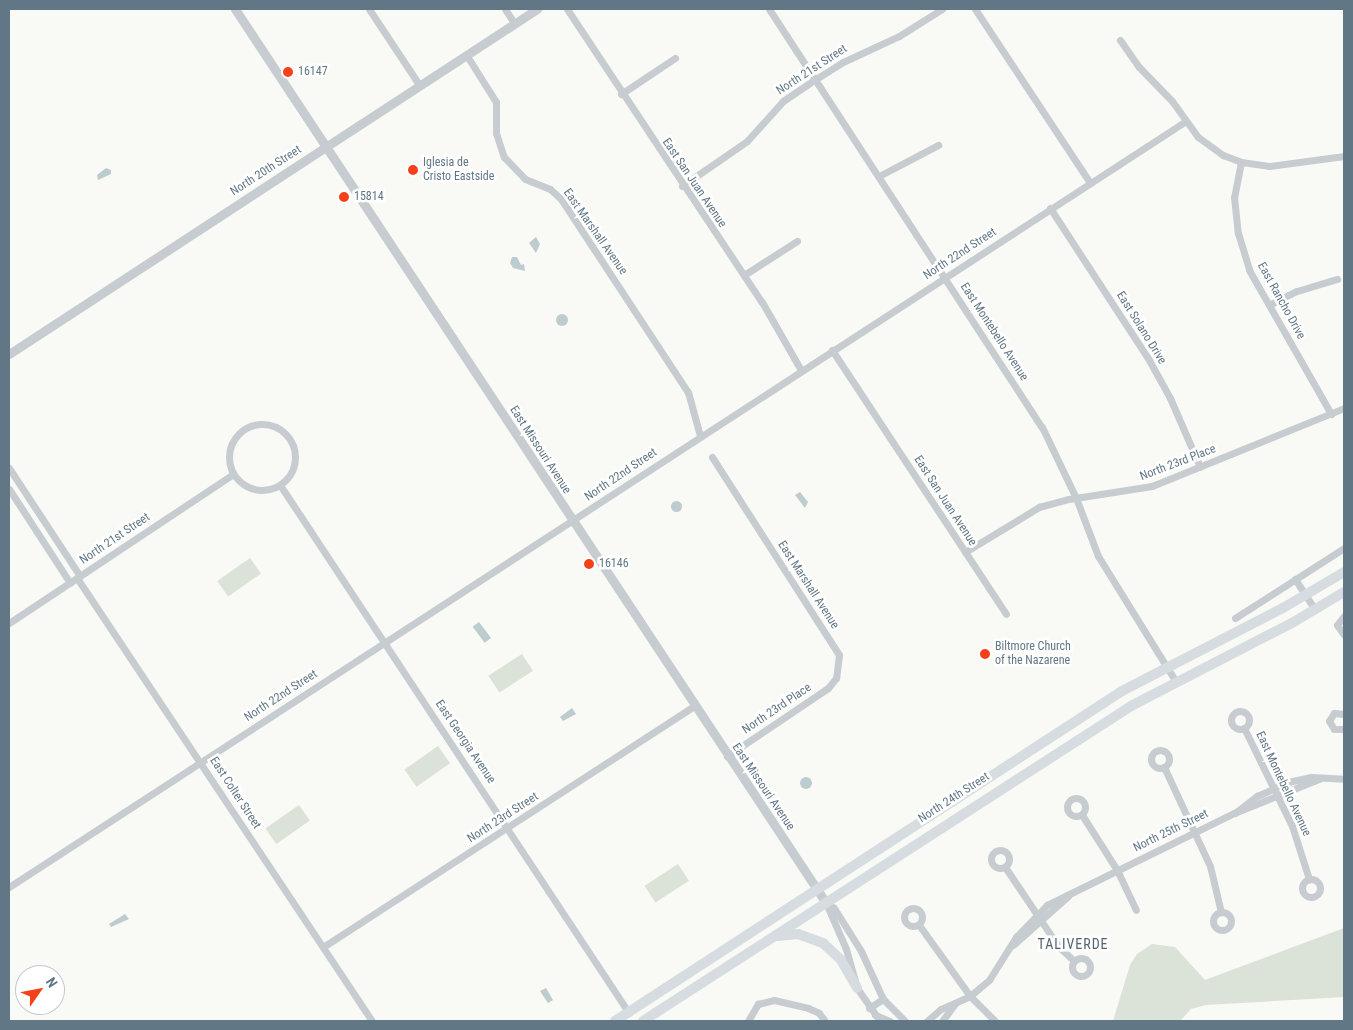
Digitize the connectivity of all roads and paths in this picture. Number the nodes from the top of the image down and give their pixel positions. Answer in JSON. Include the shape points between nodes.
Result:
{"nodes":[{"id":1,"x":235,"y":9,"type":"edge"},
{"id":2,"x":369,"y":9,"type":"edge"},
{"id":3,"x":505,"y":9,"type":"edge"},
{"id":4,"x":537,"y":9,"type":"edge"},
{"id":5,"x":567,"y":9,"type":"edge"},
{"id":6,"x":769,"y":9,"type":"edge"},
{"id":7,"x":942,"y":9,"type":"edge"},
{"id":8,"x":975,"y":9,"type":"edge"},
{"id":9,"x":514,"y":24,"type":"junction"},
{"id":10,"x":1120,"y":40,"type":"dead end"},
{"id":11,"x":467,"y":56,"type":"junction"},
{"id":12,"x":675,"y":58,"type":"dead end"},
{"id":13,"x":815,"y":79,"type":"junction"},
{"id":14,"x":420,"y":86,"type":"junction"},
{"id":15,"x":622,"y":94,"type":"junction"},
{"id":16,"x":1186,"y":121,"type":"junction"},
{"id":17,"x":938,"y":145,"type":"dead end"},
{"id":18,"x":326,"y":147,"type":"junction"},
{"id":19,"x":1344,"y":156,"type":"edge"},
{"id":20,"x":1241,"y":162,"type":"junction"},
{"id":21,"x":879,"y":176,"type":"junction"},
{"id":22,"x":1090,"y":182,"type":"junction"},
{"id":23,"x":682,"y":186,"type":"junction"},
{"id":24,"x":1050,"y":208,"type":"junction"},
{"id":25,"x":797,"y":241,"type":"dead end"},
{"id":26,"x":744,"y":275,"type":"junction"},
{"id":27,"x":945,"y":277,"type":"junction"},
{"id":28,"x":1337,"y":279,"type":"dead end"},
{"id":29,"x":1269,"y":305,"type":"junction"},
{"id":30,"x":832,"y":350,"type":"junction"},
{"id":31,"x":9,"y":354,"type":"edge"},
{"id":32,"x":802,"y":370,"type":"junction"},
{"id":33,"x":1344,"y":408,"type":"edge"},
{"id":34,"x":1331,"y":414,"type":"junction"},
{"id":35,"x":700,"y":436,"type":"junction"},
{"id":36,"x":712,"y":457,"type":"dead end"},
{"id":37,"x":1200,"y":467,"type":"junction"},
{"id":38,"x":9,"y":468,"type":"edge"},
{"id":39,"x":233,"y":474,"type":"junction"},
{"id":40,"x":280,"y":485,"type":"junction"},
{"id":41,"x":9,"y":489,"type":"edge"},
{"id":42,"x":1076,"y":498,"type":"junction"},
{"id":43,"x":571,"y":521,"type":"junction"},
{"id":44,"x":1344,"y":548,"type":"edge"},
{"id":45,"x":965,"y":552,"type":"junction"},
{"id":46,"x":1344,"y":572,"type":"edge"},
{"id":47,"x":79,"y":577,"type":"junction"},
{"id":48,"x":1295,"y":579,"type":"junction"},
{"id":49,"x":70,"y":583,"type":"junction"},
{"id":50,"x":1344,"y":592,"type":"edge"},
{"id":51,"x":1305,"y":596,"type":"junction"},
{"id":52,"x":1315,"y":610,"type":"junction"},
{"id":53,"x":1006,"y":614,"type":"dead end"},
{"id":54,"x":1344,"y":616,"type":"edge"},
{"id":55,"x":1235,"y":618,"type":"dead end"},
{"id":56,"x":9,"y":623,"type":"edge"},
{"id":57,"x":1344,"y":634,"type":"edge"},
{"id":58,"x":385,"y":642,"type":"junction"},
{"id":59,"x":1168,"y":666,"type":"junction"},
{"id":60,"x":836,"y":678,"type":"joint"},
{"id":61,"x":1176,"y":682,"type":"junction"},
{"id":62,"x":694,"y":706,"type":"junction"},
{"id":63,"x":1344,"y":714,"type":"edge"},
{"id":64,"x":1244,"y":728,"type":"dead end"},
{"id":65,"x":1344,"y":730,"type":"edge"},
{"id":66,"x":727,"y":756,"type":"junction"},
{"id":67,"x":201,"y":762,"type":"junction"},
{"id":68,"x":1009,"y":762,"type":"junction"},
{"id":69,"x":1164,"y":767,"type":"dead end"},
{"id":70,"x":1019,"y":778,"type":"junction"},
{"id":71,"x":1344,"y":779,"type":"edge"},
{"id":72,"x":1319,"y":780,"type":"junction"},
{"id":73,"x":1274,"y":788,"type":"junction"},
{"id":74,"x":1278,"y":797,"type":"junction"},
{"id":75,"x":1234,"y":813,"type":"junction"},
{"id":76,"x":1082,"y":815,"type":"dead end"},
{"id":77,"x":509,"y":829,"type":"junction"},
{"id":78,"x":1196,"y":832,"type":"junction"},
{"id":79,"x":1005,"y":867,"type":"dead end"},
{"id":80,"x":1117,"y":870,"type":"junction"},
{"id":81,"x":1309,"y":879,"type":"dead end"},
{"id":82,"x":9,"y":887,"type":"edge"},
{"id":83,"x":817,"y":888,"type":"junction"},
{"id":84,"x":1068,"y":896,"type":"junction"},
{"id":85,"x":826,"y":903,"type":"junction"},
{"id":86,"x":1136,"y":910,"type":"dead end"},
{"id":87,"x":1222,"y":912,"type":"dead end"},
{"id":88,"x":1035,"y":914,"type":"junction"},
{"id":89,"x":1040,"y":922,"type":"junction"},
{"id":90,"x":919,"y":924,"type":"dead end"},
{"id":91,"x":772,"y":938,"type":"junction"},
{"id":92,"x":1013,"y":945,"type":"junction"},
{"id":93,"x":323,"y":947,"type":"junction"},
{"id":94,"x":1074,"y":961,"type":"dead end"},
{"id":95,"x":857,"y":988,"type":"junction"},
{"id":96,"x":970,"y":996,"type":"junction"},
{"id":97,"x":883,"y":999,"type":"junction"},
{"id":98,"x":955,"y":1004,"type":"junction"},
{"id":99,"x":869,"y":1008,"type":"junction"},
{"id":100,"x":629,"y":1012,"type":"junction"},
{"id":101,"x":875,"y":1014,"type":"junction"},
{"id":102,"x":372,"y":1021,"type":"edge"},
{"id":103,"x":615,"y":1021,"type":"edge"},
{"id":104,"x":643,"y":1021,"type":"edge"},
{"id":105,"x":748,"y":1021,"type":"edge"},
{"id":106,"x":825,"y":1021,"type":"edge"},
{"id":107,"x":880,"y":1021,"type":"edge"},
{"id":108,"x":890,"y":1021,"type":"edge"},
{"id":109,"x":905,"y":1021,"type":"edge"},
{"id":110,"x":927,"y":1021,"type":"edge"},
{"id":111,"x":942,"y":1021,"type":"edge"},
{"id":112,"x":995,"y":1021,"type":"edge"}],
"edges":[{"from":1,"to":18,"type":"street","name":"East Missouri Avenue"},
{"from":2,"to":14,"type":"street"},
{"from":3,"to":9,"type":"street"},
{"from":4,"to":9,"type":"street","name":"North 20th Street"},
{"from":5,"to":15,"type":"street","name":"East San Juan Avenue"},
{"from":6,"to":13,"type":"street","name":"East Montebello Avenue"},
{"from":7,"to":13,"type":"street","name":"North 21st Street","via":[[899,36]]},
{"from":8,"to":22,"type":"street"},
{"from":9,"to":11,"type":"street","name":"North 20th Street"},
{"from":10,"to":16,"type":"street"},
{"from":11,"to":14,"type":"street","name":"North 20th Street"},
{"from":11,"to":35,"type":"street","name":"East Marshall Avenue","via":[[496,102],[496,133],[504,157],[525,179],[550,189],[561,199],[688,392]]},
{"from":12,"to":15,"type":"street"},
{"from":13,"to":21,"type":"street","name":"East Montebello Avenue"},
{"from":13,"to":23,"type":"street","name":"North 21st Street","via":[[784,101],[747,141]]},
{"from":14,"to":18,"type":"street","name":"North 20th Street"},
{"from":15,"to":23,"type":"street","name":"East San Juan Avenue"},
{"from":16,"to":20,"type":"street","via":[[1211,148]]},
{"from":16,"to":22,"type":"street","name":"North 22nd Street"},
{"from":17,"to":21,"type":"street"},
{"from":18,"to":31,"type":"street","name":"North 20th Street"},
{"from":18,"to":43,"type":"street","name":"East Missouri Avenue"},
{"from":19,"to":20,"type":"street","via":[[1269,166]]},
{"from":20,"to":29,"type":"street","name":"East Rancho Drive","via":[[1234,197],[1238,233],[1249,270]]},
{"from":21,"to":27,"type":"street","name":"East Montebello Avenue"},
{"from":22,"to":24,"type":"street","name":"North 22nd Street"},
{"from":23,"to":26,"type":"street","name":"East San Juan Avenue"},
{"from":24,"to":27,"type":"street","name":"North 22nd Street"},
{"from":24,"to":37,"type":"street","name":"East Solano Drive","via":[[1154,368]]},
{"from":25,"to":26,"type":"street"},
{"from":26,"to":32,"type":"street","name":"East San Juan Avenue"},
{"from":27,"to":30,"type":"street","name":"North 22nd Street"},
{"from":27,"to":42,"type":"street","name":"East Montebello Avenue","via":[[1042,427]]},
{"from":28,"to":29,"type":"street","via":[[1297,291]]},
{"from":29,"to":34,"type":"street","name":"East Rancho Drive"},
{"from":30,"to":32,"type":"street","name":"North 22nd Street"},
{"from":30,"to":45,"type":"street","name":"East San Juan Avenue"},
{"from":32,"to":35,"type":"street","name":"North 22nd Street"},
{"from":33,"to":34,"type":"street","name":"North 23rd Place"},
{"from":34,"to":37,"type":"street","name":"North 23rd Place"},
{"from":35,"to":43,"type":"street","name":"North 22nd Street"},
{"from":36,"to":60,"type":"street","name":"East Marshall Avenue","via":[[834,646],[839,655]]},
{"from":37,"to":42,"type":"street","name":"North 23rd Place","via":[[1140,489]]},
{"from":38,"to":47,"type":"street","name":"East Colter Street"},
{"from":39,"to":40,"type":"street","via":[[249,488],[270,489]]},
{"from":39,"to":40,"type":"street","via":[[228,453],[238,433],[252,425],[269,424],[287,436],[294,451],[293,467]]},
{"from":39,"to":47,"type":"street","name":"North 21st Street"},
{"from":40,"to":58,"type":"street","name":"East Georgia Avenue"},
{"from":41,"to":49,"type":"street"},
{"from":42,"to":45,"type":"street","name":"North 23rd Place","via":[[1029,512]]},
{"from":42,"to":59,"type":"street","name":"East Montebello Avenue","via":[[1098,556]]},
{"from":43,"to":58,"type":"street","name":"North 22nd Street"},
{"from":43,"to":62,"type":"street","name":"East Missouri Avenue"},
{"from":44,"to":48,"type":"street"},
{"from":45,"to":53,"type":"street","name":"East San Juan Avenue"},
{"from":46,"to":51,"type":"main road","name":"North 24th Street"},
{"from":47,"to":49,"type":"street","name":"North 21st Street"},
{"from":47,"to":67,"type":"street","name":"East Colter Street"},
{"from":48,"to":51,"type":"street"},
{"from":48,"to":55,"type":"street"},
{"from":49,"to":56,"type":"street","name":"North 21st Street"},
{"from":50,"to":52,"type":"main road","name":"North 24th Street"},
{"from":51,"to":52,"type":"street"},
{"from":51,"to":59,"type":"main road","name":"North 24th Street"},
{"from":52,"to":61,"type":"main road","name":"North 24th Street"},
{"from":54,"to":57,"type":"street","via":[[1337,625]]},
{"from":58,"to":67,"type":"street","name":"North 22nd Street"},
{"from":58,"to":77,"type":"street","name":"East Georgia Avenue"},
{"from":59,"to":61,"type":"street","name":"East Montebello Avenue"},
{"from":59,"to":68,"type":"main road","name":"North 24th Street"},
{"from":60,"to":66,"type":"street","name":"North 23rd Place","via":[[824,692]]},
{"from":61,"to":70,"type":"main road","name":"North 24th Street","via":[[1131,706]]},
{"from":62,"to":66,"type":"street","name":"East Missouri Avenue"},
{"from":62,"to":77,"type":"street","name":"North 23rd Street"},
{"from":63,"to":65,"type":"street","via":[[1334,713],[1329,721],[1334,729]]},
{"from":64,"to":73,"type":"street","name":"East Montebello Avenue"},
{"from":66,"to":83,"type":"street","name":"East Missouri Avenue"},
{"from":67,"to":82,"type":"street","name":"North 22nd Street"},
{"from":67,"to":93,"type":"street","name":"East Colter Street"},
{"from":68,"to":70,"type":"main road"},
{"from":68,"to":83,"type":"main road","name":"North 24th Street"},
{"from":69,"to":78,"type":"street"},
{"from":70,"to":85,"type":"main road","name":"North 24th Street"},
{"from":71,"to":72,"type":"street","name":"North 25th Street"},
{"from":72,"to":73,"type":"street","name":"North 25th Street","via":[[1311,777]]},
{"from":72,"to":74,"type":"street","name":"North 25th Street"},
{"from":73,"to":74,"type":"street","name":"East Montebello Avenue"},
{"from":73,"to":75,"type":"street","name":"North 25th Street","via":[[1242,805]]},
{"from":74,"to":75,"type":"street","name":"North 25th Street"},
{"from":74,"to":81,"type":"street","name":"East Montebello Avenue","via":[[1298,840]]},
{"from":75,"to":78,"type":"street","name":"North 25th Street"},
{"from":76,"to":80,"type":"street"},
{"from":77,"to":93,"type":"street","name":"North 23rd Street"},
{"from":77,"to":100,"type":"street","name":"East Georgia Avenue"},
{"from":78,"to":80,"type":"street","name":"North 25th Street"},
{"from":78,"to":87,"type":"street","via":[[1215,878]]},
{"from":79,"to":88,"type":"street"},
{"from":80,"to":84,"type":"street","name":"North 25th Street"},
{"from":80,"to":86,"type":"street"},
{"from":83,"to":85,"type":"street","name":"East Missouri Avenue"},
{"from":83,"to":100,"type":"main road","name":"North 24th Street"},
{"from":84,"to":88,"type":"street","via":[[1060,897]]},
{"from":84,"to":89,"type":"street"},
{"from":85,"to":91,"type":"main road","name":"North 24th Street"},
{"from":85,"to":95,"type":"street","via":[[849,956]]},
{"from":85,"to":97,"type":"street","via":[[834,908],[861,951]]},
{"from":88,"to":89,"type":"street"},
{"from":88,"to":92,"type":"street","via":[[1016,936]]},
{"from":89,"to":92,"type":"street"},
{"from":89,"to":94,"type":"street"},
{"from":90,"to":96,"type":"street"},
{"from":91,"to":95,"type":"main road","via":[[798,934],[823,943],[841,960]]},
{"from":91,"to":104,"type":"main road","name":"North 24th Street"},
{"from":92,"to":96,"type":"street","via":[[989,980]]},
{"from":93,"to":102,"type":"street","name":"East Colter Street"},
{"from":95,"to":99,"type":"street"},
{"from":96,"to":98,"type":"street"},
{"from":96,"to":112,"type":"street"},
{"from":97,"to":99,"type":"street"},
{"from":97,"to":109,"type":"street"},
{"from":98,"to":110,"type":"street","via":[[941,1008]]},
{"from":98,"to":111,"type":"street"},
{"from":99,"to":101,"type":"street"},
{"from":100,"to":103,"type":"main road","name":"North 24th Street"},
{"from":101,"to":107,"type":"street"},
{"from":101,"to":108,"type":"street"},
{"from":105,"to":106,"type":"street","via":[[758,1004],[774,1000],[808,1008],[819,1013]]}]}
